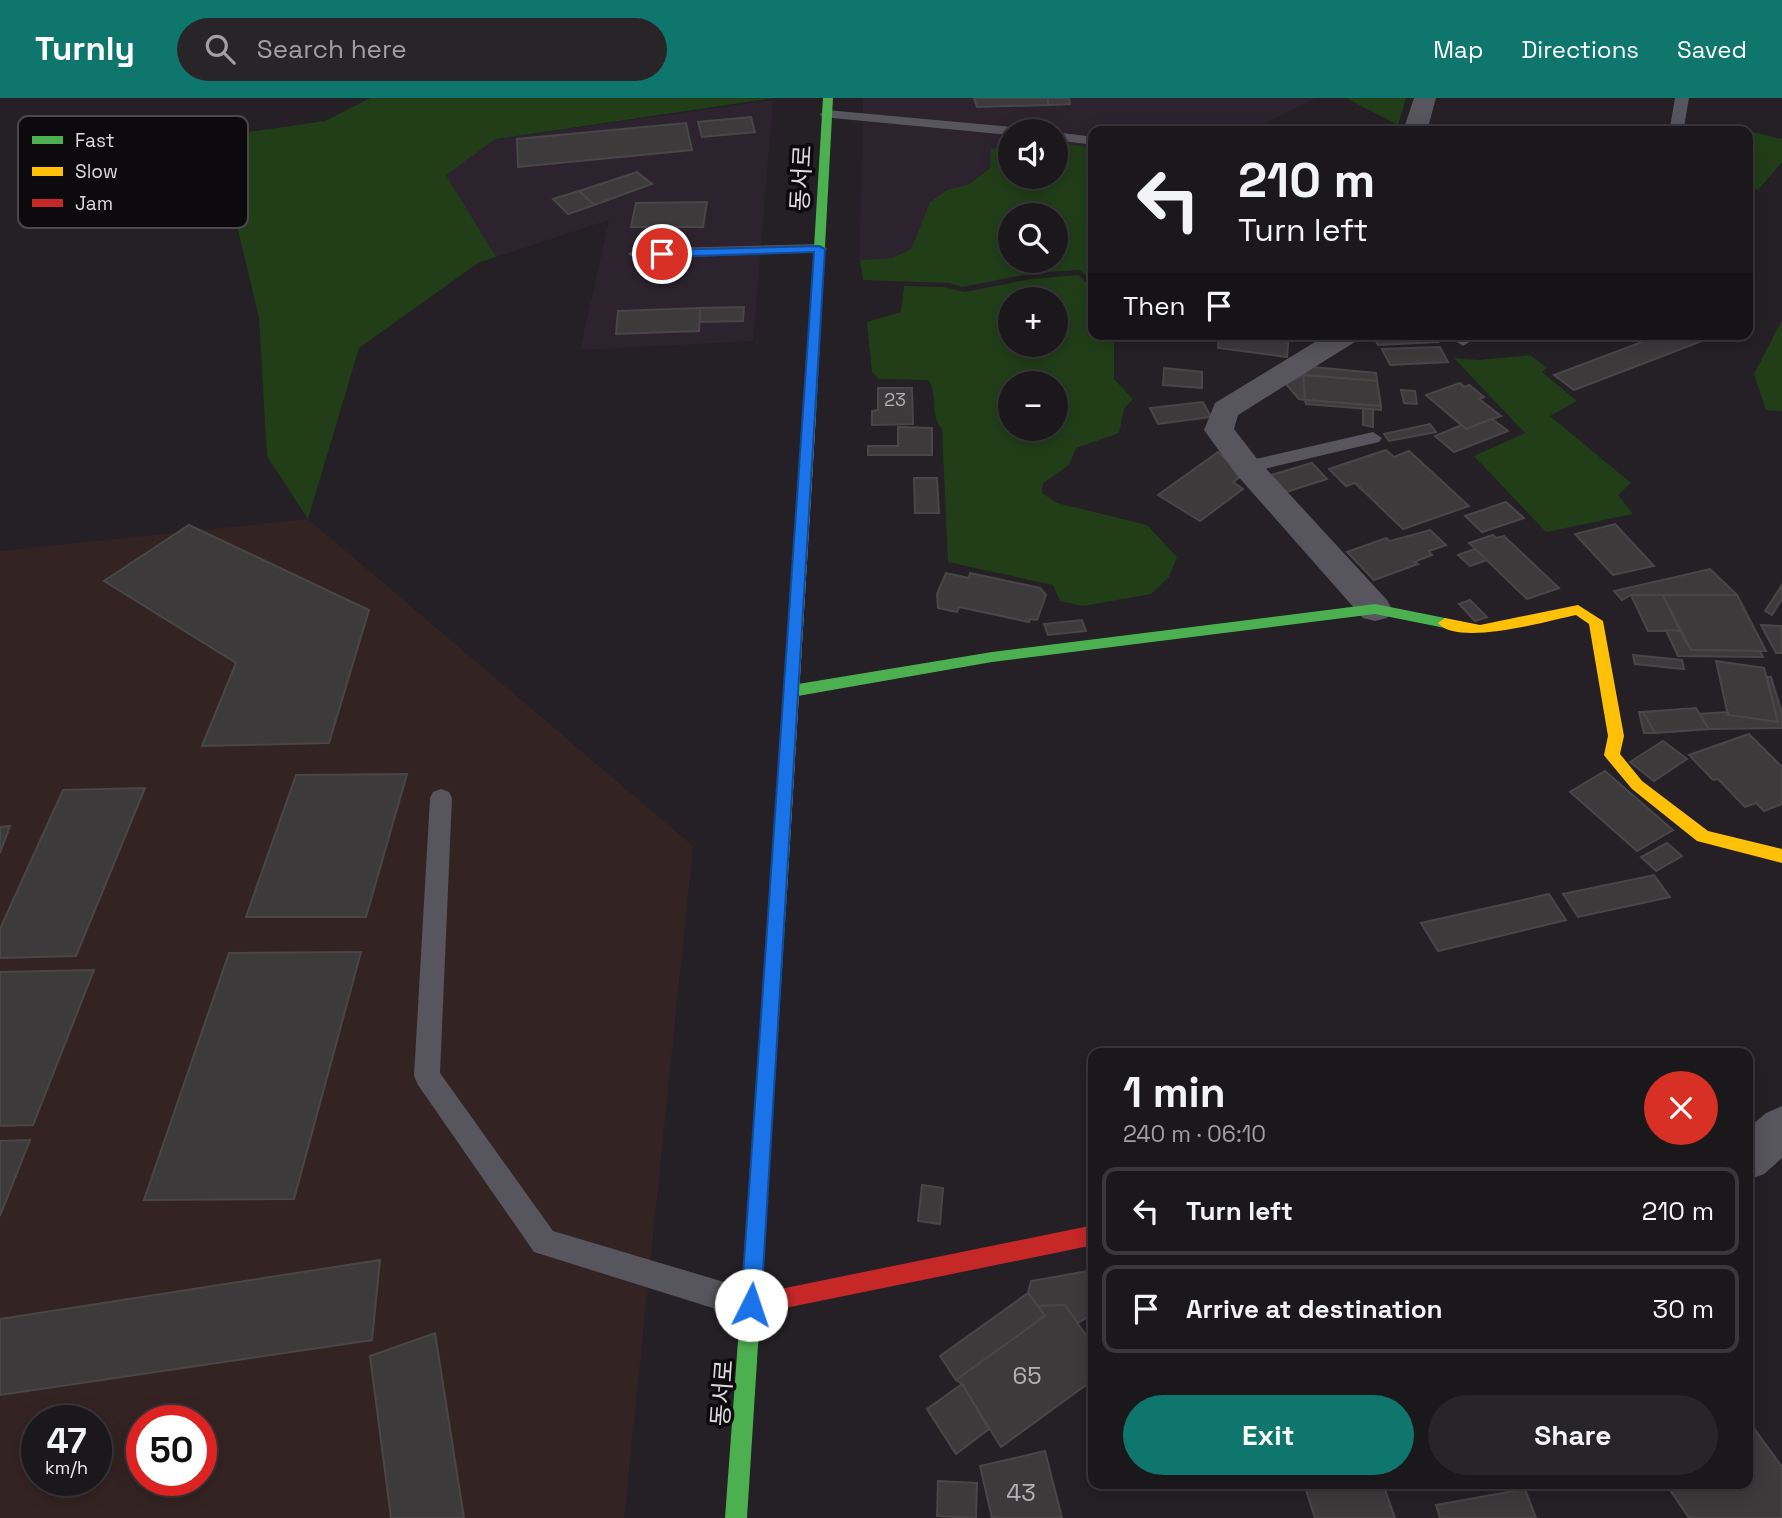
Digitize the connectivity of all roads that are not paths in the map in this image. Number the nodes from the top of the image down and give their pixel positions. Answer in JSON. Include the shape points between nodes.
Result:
{"nodes":[{"id":1,"x":1425,"y":98,"type":"edge"},
{"id":2,"x":1682,"y":98,"type":"edge"},
{"id":3,"x":828,"y":106,"type":"edge"},
{"id":4,"x":1417,"y":126,"type":"edge"},
{"id":5,"x":1676,"y":126,"type":"edge"},
{"id":6,"x":998,"y":129,"type":"edge"},
{"id":7,"x":1068,"y":138,"type":"edge"},
{"id":8,"x":1088,"y":140,"type":"edge"},
{"id":9,"x":819,"y":249,"type":"junction"},
{"id":10,"x":636,"y":254,"type":"dead end"},
{"id":11,"x":1338,"y":340,"type":"edge"},
{"id":12,"x":1373,"y":438,"type":"dead end"},
{"id":13,"x":1247,"y":467,"type":"junction"},
{"id":14,"x":1375,"y":609,"type":"junction"},
{"id":15,"x":792,"y":691,"type":"junction"},
{"id":16,"x":441,"y":798,"type":"dead end"},
{"id":17,"x":1782,"y":856,"type":"edge"},
{"id":18,"x":1782,"y":1128,"type":"edge"},
{"id":19,"x":1753,"y":1154,"type":"edge"},
{"id":20,"x":1088,"y":1236,"type":"edge"},
{"id":21,"x":751,"y":1305,"type":"junction"},
{"id":22,"x":736,"y":1518,"type":"edge"}],
"edges":[{"from":1,"to":4,"type":"street"},
{"from":2,"to":5,"type":"lane"},
{"from":3,"to":6,"type":"lane"},
{"from":3,"to":9,"type":"main road","name":"동서로"},
{"from":7,"to":8,"type":"lane"},
{"from":9,"to":10,"type":"lane"},
{"from":9,"to":15,"type":"main road","name":"동서로"},
{"from":11,"to":13,"type":"street","via":[[1225,410],[1219,430]]},
{"from":12,"to":13,"type":"lane"},
{"from":13,"to":14,"type":"street"},
{"from":14,"to":15,"type":"main road","via":[[992,657]]},
{"from":14,"to":17,"type":"main road","via":[[1480,629],[1578,610],[1596,621],[1616,736],[1612,755],[1637,785],[1703,836]]},
{"from":15,"to":21,"type":"main road","name":"동서로"},
{"from":16,"to":21,"type":"lane","via":[[427,1076],[544,1242]]},
{"from":18,"to":19,"type":"street"},
{"from":20,"to":21,"type":"main road"},
{"from":21,"to":22,"type":"main road","name":"동서로"}]}
